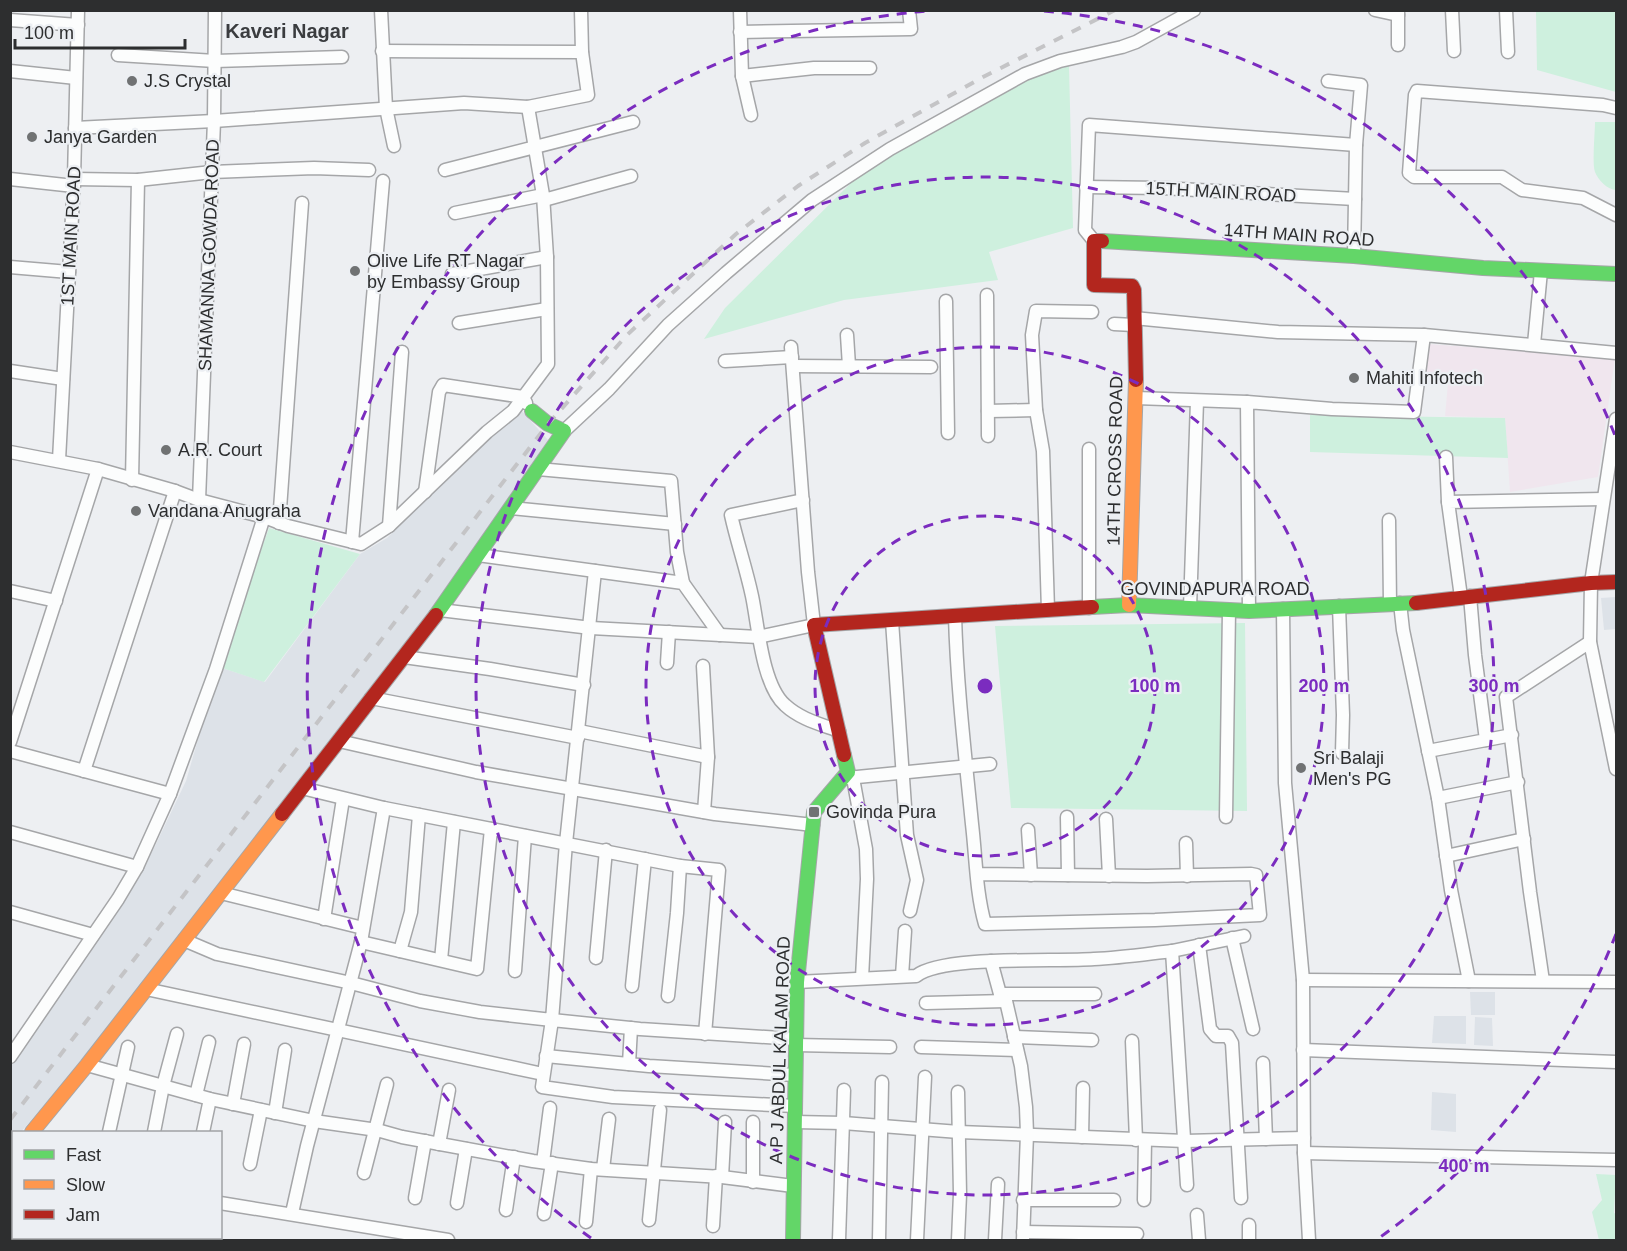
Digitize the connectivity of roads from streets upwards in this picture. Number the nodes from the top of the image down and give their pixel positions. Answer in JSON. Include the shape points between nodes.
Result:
{"nodes":[{"id":1,"x":78,"y":10,"type":"edge"},
{"id":2,"x":215,"y":10,"type":"edge"},
{"id":3,"x":381,"y":10,"type":"edge"},
{"id":4,"x":581,"y":10,"type":"edge"},
{"id":5,"x":740,"y":10,"type":"edge"},
{"id":6,"x":909,"y":10,"type":"edge"},
{"id":7,"x":1194,"y":10,"type":"edge"},
{"id":8,"x":1375,"y":10,"type":"edge"},
{"id":9,"x":1452,"y":10,"type":"edge"},
{"id":10,"x":1506,"y":10,"type":"edge"},
{"id":11,"x":1398,"y":13,"type":"edge"},
{"id":12,"x":10,"y":20,"type":"edge"},
{"id":13,"x":78,"y":25,"type":"junction"},
{"id":14,"x":740,"y":32,"type":"junction"},
{"id":15,"x":1398,"y":45,"type":"dead end"},
{"id":16,"x":382,"y":51,"type":"junction"},
{"id":17,"x":1454,"y":51,"type":"dead end"},
{"id":18,"x":582,"y":52,"type":"junction"},
{"id":19,"x":1508,"y":52,"type":"dead end"},
{"id":20,"x":118,"y":55,"type":"dead end"},
{"id":21,"x":342,"y":57,"type":"dead end"},
{"id":22,"x":215,"y":61,"type":"junction"},
{"id":23,"x":870,"y":68,"type":"dead end"},
{"id":24,"x":10,"y":71,"type":"edge"},
{"id":25,"x":742,"y":76,"type":"junction"},
{"id":26,"x":76,"y":78,"type":"junction"},
{"id":27,"x":1328,"y":81,"type":"dead end"},
{"id":28,"x":528,"y":107,"type":"junction"},
{"id":29,"x":386,"y":108,"type":"junction"},
{"id":30,"x":1617,"y":108,"type":"edge"},
{"id":31,"x":751,"y":115,"type":"dead end"},
{"id":32,"x":214,"y":121,"type":"junction"},
{"id":33,"x":633,"y":122,"type":"dead end"},
{"id":34,"x":75,"y":128,"type":"junction"},
{"id":35,"x":1356,"y":145,"type":"junction"},
{"id":36,"x":394,"y":146,"type":"dead end"},
{"id":37,"x":535,"y":147,"type":"junction"},
{"id":38,"x":369,"y":170,"type":"dead end"},
{"id":39,"x":445,"y":170,"type":"dead end"},
{"id":40,"x":213,"y":172,"type":"junction"},
{"id":41,"x":631,"y":176,"type":"dead end"},
{"id":42,"x":10,"y":179,"type":"edge"},
{"id":43,"x":138,"y":180,"type":"junction"},
{"id":44,"x":383,"y":181,"type":"dead end"},
{"id":45,"x":74,"y":182,"type":"junction"},
{"id":46,"x":1086,"y":187,"type":"junction"},
{"id":47,"x":544,"y":198,"type":"junction"},
{"id":48,"x":1355,"y":199,"type":"junction"},
{"id":49,"x":302,"y":203,"type":"dead end"},
{"id":50,"x":456,"y":213,"type":"dead end"},
{"id":51,"x":1617,"y":215,"type":"edge"},
{"id":52,"x":1094,"y":241,"type":"junction"},
{"id":53,"x":1354,"y":256,"type":"junction"},
{"id":54,"x":547,"y":257,"type":"junction"},
{"id":55,"x":10,"y":267,"type":"edge"},
{"id":56,"x":1541,"y":271,"type":"junction"},
{"id":57,"x":69,"y":272,"type":"junction"},
{"id":58,"x":452,"y":274,"type":"dead end"},
{"id":59,"x":1617,"y":274,"type":"edge"},
{"id":60,"x":987,"y":295,"type":"dead end"},
{"id":61,"x":946,"y":301,"type":"dead end"},
{"id":62,"x":547,"y":309,"type":"junction"},
{"id":63,"x":1092,"y":312,"type":"dead end"},
{"id":64,"x":459,"y":322,"type":"dead end"},
{"id":65,"x":1134,"y":322,"type":"junction"},
{"id":66,"x":1114,"y":324,"type":"dead end"},
{"id":67,"x":847,"y":335,"type":"dead end"},
{"id":68,"x":1424,"y":335,"type":"junction"},
{"id":69,"x":1534,"y":344,"type":"junction"},
{"id":70,"x":402,"y":352,"type":"dead end"},
{"id":71,"x":1617,"y":353,"type":"edge"},
{"id":72,"x":792,"y":357,"type":"junction"},
{"id":73,"x":726,"y":361,"type":"dead end"},
{"id":74,"x":849,"y":366,"type":"junction"},
{"id":75,"x":931,"y":367,"type":"dead end"},
{"id":76,"x":10,"y":370,"type":"edge"},
{"id":77,"x":63,"y":379,"type":"junction"},
{"id":78,"x":523,"y":397,"type":"junction"},
{"id":79,"x":1136,"y":398,"type":"junction"},
{"id":80,"x":1197,"y":401,"type":"junction"},
{"id":81,"x":1247,"y":402,"type":"junction"},
{"id":82,"x":1035,"y":410,"type":"junction"},
{"id":83,"x":513,"y":411,"type":"junction"},
{"id":84,"x":532,"y":411,"type":"junction"},
{"id":85,"x":988,"y":411,"type":"junction"},
{"id":86,"x":1616,"y":424,"type":"edge"},
{"id":87,"x":564,"y":431,"type":"junction"},
{"id":88,"x":948,"y":434,"type":"dead end"},
{"id":89,"x":988,"y":436,"type":"dead end"},
{"id":90,"x":1089,"y":449,"type":"dead end"},
{"id":91,"x":10,"y":452,"type":"edge"},
{"id":92,"x":1446,"y":457,"type":"dead end"},
{"id":93,"x":59,"y":460,"type":"junction"},
{"id":94,"x":98,"y":469,"type":"junction"},
{"id":95,"x":538,"y":469,"type":"junction"},
{"id":96,"x":132,"y":480,"type":"junction"},
{"id":97,"x":175,"y":491,"type":"junction"},
{"id":98,"x":425,"y":492,"type":"junction"},
{"id":99,"x":1603,"y":499,"type":"junction"},
{"id":100,"x":199,"y":500,"type":"junction"},
{"id":101,"x":802,"y":500,"type":"junction"},
{"id":102,"x":1448,"y":502,"type":"junction"},
{"id":103,"x":511,"y":508,"type":"junction"},
{"id":104,"x":264,"y":517,"type":"junction"},
{"id":105,"x":1389,"y":520,"type":"dead end"},
{"id":106,"x":279,"y":523,"type":"junction"},
{"id":107,"x":675,"y":524,"type":"junction"},
{"id":108,"x":389,"y":526,"type":"junction"},
{"id":109,"x":352,"y":542,"type":"junction"},
{"id":110,"x":478,"y":555,"type":"junction"},
{"id":111,"x":596,"y":571,"type":"junction"},
{"id":112,"x":1617,"y":582,"type":"edge"},
{"id":113,"x":684,"y":583,"type":"junction"},
{"id":114,"x":1591,"y":583,"type":"junction"},
{"id":115,"x":10,"y":591,"type":"edge"},
{"id":116,"x":1466,"y":596,"type":"junction"},
{"id":117,"x":56,"y":601,"type":"junction"},
{"id":118,"x":1395,"y":604,"type":"junction"},
{"id":119,"x":1129,"y":605,"type":"junction"},
{"id":120,"x":1339,"y":606,"type":"junction"},
{"id":121,"x":1089,"y":608,"type":"junction"},
{"id":122,"x":1190,"y":608,"type":"junction"},
{"id":123,"x":1283,"y":609,"type":"junction"},
{"id":124,"x":440,"y":610,"type":"junction"},
{"id":125,"x":1048,"y":610,"type":"junction"},
{"id":126,"x":1229,"y":610,"type":"junction"},
{"id":127,"x":1249,"y":610,"type":"junction"},
{"id":128,"x":955,"y":616,"type":"junction"},
{"id":129,"x":892,"y":621,"type":"junction"},
{"id":130,"x":814,"y":626,"type":"junction"},
{"id":131,"x":591,"y":627,"type":"junction"},
{"id":132,"x":669,"y":632,"type":"junction"},
{"id":133,"x":720,"y":635,"type":"junction"},
{"id":134,"x":758,"y":637,"type":"junction"},
{"id":135,"x":1590,"y":642,"type":"junction"},
{"id":136,"x":404,"y":657,"type":"junction"},
{"id":137,"x":667,"y":663,"type":"dead end"},
{"id":138,"x":704,"y":666,"type":"dead end"},
{"id":139,"x":584,"y":685,"type":"junction"},
{"id":140,"x":372,"y":698,"type":"junction"},
{"id":141,"x":839,"y":731,"type":"junction"},
{"id":142,"x":579,"y":734,"type":"junction"},
{"id":143,"x":1512,"y":735,"type":"junction"},
{"id":144,"x":1486,"y":740,"type":"junction"},
{"id":145,"x":10,"y":741,"type":"edge"},
{"id":146,"x":339,"y":741,"type":"junction"},
{"id":147,"x":10,"y":751,"type":"edge"},
{"id":148,"x":1428,"y":751,"type":"junction"},
{"id":149,"x":1342,"y":753,"type":"dead end"},
{"id":150,"x":708,"y":757,"type":"junction"},
{"id":151,"x":990,"y":764,"type":"dead end"},
{"id":152,"x":965,"y":766,"type":"junction"},
{"id":153,"x":1617,"y":769,"type":"edge"},
{"id":154,"x":84,"y":771,"type":"junction"},
{"id":155,"x":904,"y":772,"type":"junction"},
{"id":156,"x":848,"y":778,"type":"junction"},
{"id":157,"x":1518,"y":782,"type":"junction"},
{"id":158,"x":302,"y":788,"type":"junction"},
{"id":159,"x":573,"y":788,"type":"junction"},
{"id":160,"x":170,"y":794,"type":"junction"},
{"id":161,"x":1438,"y":798,"type":"junction"},
{"id":162,"x":343,"y":799,"type":"junction"},
{"id":163,"x":384,"y":808,"type":"junction"},
{"id":164,"x":705,"y":812,"type":"junction"},
{"id":165,"x":419,"y":815,"type":"junction"},
{"id":166,"x":1067,"y":817,"type":"dead end"},
{"id":167,"x":1226,"y":817,"type":"dead end"},
{"id":168,"x":1106,"y":819,"type":"dead end"},
{"id":169,"x":454,"y":822,"type":"junction"},
{"id":170,"x":813,"y":825,"type":"junction"},
{"id":171,"x":491,"y":829,"type":"junction"},
{"id":172,"x":1028,"y":830,"type":"dead end"},
{"id":173,"x":10,"y":832,"type":"edge"},
{"id":174,"x":525,"y":836,"type":"junction"},
{"id":175,"x":1524,"y":839,"type":"junction"},
{"id":176,"x":566,"y":843,"type":"junction"},
{"id":177,"x":1186,"y":843,"type":"dead end"},
{"id":178,"x":606,"y":850,"type":"junction"},
{"id":179,"x":1446,"y":856,"type":"junction"},
{"id":180,"x":645,"y":859,"type":"junction"},
{"id":181,"x":680,"y":866,"type":"junction"},
{"id":182,"x":137,"y":867,"type":"junction"},
{"id":183,"x":977,"y":874,"type":"junction"},
{"id":184,"x":1031,"y":875,"type":"junction"},
{"id":185,"x":1068,"y":875,"type":"junction"},
{"id":186,"x":1109,"y":876,"type":"junction"},
{"id":187,"x":1186,"y":876,"type":"junction"},
{"id":188,"x":221,"y":893,"type":"junction"},
{"id":189,"x":910,"y":911,"type":"dead end"},
{"id":190,"x":10,"y":912,"type":"edge"},
{"id":191,"x":324,"y":919,"type":"junction"},
{"id":192,"x":363,"y":928,"type":"junction"},
{"id":193,"x":904,"y":931,"type":"dead end"},
{"id":194,"x":93,"y":935,"type":"junction"},
{"id":195,"x":184,"y":940,"type":"junction"},
{"id":196,"x":361,"y":942,"type":"junction"},
{"id":197,"x":1199,"y":945,"type":"junction"},
{"id":198,"x":400,"y":951,"type":"junction"},
{"id":199,"x":1172,"y":951,"type":"junction"},
{"id":200,"x":596,"y":958,"type":"dead end"},
{"id":201,"x":441,"y":960,"type":"junction"},
{"id":202,"x":992,"y":961,"type":"junction"},
{"id":203,"x":515,"y":971,"type":"dead end"},
{"id":204,"x":902,"y":976,"type":"junction"},
{"id":205,"x":862,"y":978,"type":"junction"},
{"id":206,"x":1303,"y":980,"type":"junction"},
{"id":207,"x":1469,"y":981,"type":"junction"},
{"id":208,"x":1543,"y":981,"type":"junction"},
{"id":209,"x":797,"y":982,"type":"junction"},
{"id":210,"x":1617,"y":982,"type":"edge"},
{"id":211,"x":351,"y":983,"type":"junction"},
{"id":212,"x":632,"y":986,"type":"dead end"},
{"id":213,"x":146,"y":989,"type":"junction"},
{"id":214,"x":1095,"y":994,"type":"dead end"},
{"id":215,"x":668,"y":996,"type":"dead end"},
{"id":216,"x":1003,"y":998,"type":"junction"},
{"id":217,"x":926,"y":1003,"type":"dead end"},
{"id":218,"x":552,"y":1020,"type":"junction"},
{"id":219,"x":631,"y":1028,"type":"junction"},
{"id":220,"x":1253,"y":1029,"type":"dead end"},
{"id":221,"x":339,"y":1030,"type":"junction"},
{"id":222,"x":177,"y":1034,"type":"dead end"},
{"id":223,"x":705,"y":1034,"type":"junction"},
{"id":224,"x":1092,"y":1040,"type":"dead end"},
{"id":225,"x":1132,"y":1041,"type":"dead end"},
{"id":226,"x":208,"y":1042,"type":"dead end"},
{"id":227,"x":796,"y":1042,"type":"junction"},
{"id":228,"x":1016,"y":1043,"type":"junction"},
{"id":229,"x":244,"y":1044,"type":"dead end"},
{"id":230,"x":128,"y":1047,"type":"dead end"},
{"id":231,"x":890,"y":1047,"type":"dead end"},
{"id":232,"x":921,"y":1047,"type":"dead end"},
{"id":233,"x":285,"y":1050,"type":"dead end"},
{"id":234,"x":1303,"y":1050,"type":"junction"},
{"id":235,"x":546,"y":1056,"type":"junction"},
{"id":236,"x":10,"y":1057,"type":"edge"},
{"id":237,"x":1617,"y":1062,"type":"edge"},
{"id":238,"x":1263,"y":1063,"type":"dead end"},
{"id":239,"x":628,"y":1064,"type":"junction"},
{"id":240,"x":87,"y":1065,"type":"junction"},
{"id":241,"x":543,"y":1074,"type":"junction"},
{"id":242,"x":795,"y":1074,"type":"junction"},
{"id":243,"x":122,"y":1075,"type":"junction"},
{"id":244,"x":924,"y":1077,"type":"dead end"},
{"id":245,"x":882,"y":1082,"type":"dead end"},
{"id":246,"x":387,"y":1084,"type":"dead end"},
{"id":247,"x":163,"y":1086,"type":"junction"},
{"id":248,"x":1083,"y":1088,"type":"dead end"},
{"id":249,"x":449,"y":1090,"type":"dead end"},
{"id":250,"x":844,"y":1090,"type":"dead end"},
{"id":251,"x":958,"y":1092,"type":"dead end"},
{"id":252,"x":196,"y":1095,"type":"junction"},
{"id":253,"x":210,"y":1099,"type":"junction"},
{"id":254,"x":233,"y":1104,"type":"junction"},
{"id":255,"x":795,"y":1106,"type":"junction"},
{"id":256,"x":550,"y":1108,"type":"dead end"},
{"id":257,"x":261,"y":1110,"type":"junction"},
{"id":258,"x":660,"y":1110,"type":"dead end"},
{"id":259,"x":275,"y":1113,"type":"junction"},
{"id":260,"x":609,"y":1119,"type":"dead end"},
{"id":261,"x":314,"y":1121,"type":"junction"},
{"id":262,"x":725,"y":1122,"type":"dead end"},
{"id":263,"x":753,"y":1122,"type":"dead end"},
{"id":264,"x":795,"y":1122,"type":"junction"},
{"id":265,"x":843,"y":1123,"type":"junction"},
{"id":266,"x":882,"y":1125,"type":"junction"},
{"id":267,"x":377,"y":1130,"type":"junction"},
{"id":268,"x":921,"y":1130,"type":"junction"},
{"id":269,"x":33,"y":1131,"type":"edge"},
{"id":270,"x":110,"y":1131,"type":"edge"},
{"id":271,"x":154,"y":1131,"type":"edge"},
{"id":272,"x":203,"y":1131,"type":"edge"},
{"id":273,"x":959,"y":1132,"type":"junction"},
{"id":274,"x":1027,"y":1134,"type":"junction"},
{"id":275,"x":1082,"y":1137,"type":"junction"},
{"id":276,"x":1304,"y":1138,"type":"junction"},
{"id":277,"x":1266,"y":1139,"type":"junction"},
{"id":278,"x":1141,"y":1140,"type":"junction"},
{"id":279,"x":1236,"y":1140,"type":"junction"},
{"id":280,"x":425,"y":1141,"type":"junction"},
{"id":281,"x":1185,"y":1142,"type":"junction"},
{"id":282,"x":439,"y":1144,"type":"junction"},
{"id":283,"x":466,"y":1149,"type":"junction"},
{"id":284,"x":1304,"y":1153,"type":"junction"},
{"id":285,"x":514,"y":1157,"type":"junction"},
{"id":286,"x":1617,"y":1160,"type":"edge"},
{"id":287,"x":547,"y":1163,"type":"junction"},
{"id":288,"x":249,"y":1164,"type":"dead end"},
{"id":289,"x":597,"y":1169,"type":"junction"},
{"id":290,"x":653,"y":1172,"type":"junction"},
{"id":291,"x":364,"y":1173,"type":"dead end"},
{"id":292,"x":719,"y":1177,"type":"junction"},
{"id":293,"x":753,"y":1182,"type":"junction"},
{"id":294,"x":998,"y":1184,"type":"dead end"},
{"id":295,"x":1187,"y":1185,"type":"dead end"},
{"id":296,"x":793,"y":1186,"type":"junction"},
{"id":297,"x":415,"y":1198,"type":"dead end"},
{"id":298,"x":1240,"y":1198,"type":"dead end"},
{"id":299,"x":1023,"y":1200,"type":"junction"},
{"id":300,"x":1114,"y":1200,"type":"dead end"},
{"id":301,"x":1144,"y":1200,"type":"dead end"},
{"id":302,"x":222,"y":1203,"type":"edge"},
{"id":303,"x":457,"y":1203,"type":"dead end"},
{"id":304,"x":506,"y":1210,"type":"dead end"},
{"id":305,"x":292,"y":1213,"type":"junction"},
{"id":306,"x":544,"y":1214,"type":"dead end"},
{"id":307,"x":1197,"y":1215,"type":"dead end"},
{"id":308,"x":649,"y":1220,"type":"dead end"},
{"id":309,"x":586,"y":1222,"type":"dead end"},
{"id":310,"x":1249,"y":1225,"type":"dead end"},
{"id":311,"x":713,"y":1226,"type":"dead end"},
{"id":312,"x":1137,"y":1234,"type":"dead end"},
{"id":313,"x":1023,"y":1236,"type":"edge"},
{"id":314,"x":448,"y":1240,"type":"edge"},
{"id":315,"x":792,"y":1240,"type":"edge"},
{"id":316,"x":839,"y":1240,"type":"edge"},
{"id":317,"x":879,"y":1240,"type":"edge"},
{"id":318,"x":917,"y":1240,"type":"edge"},
{"id":319,"x":958,"y":1240,"type":"edge"},
{"id":320,"x":995,"y":1240,"type":"edge"},
{"id":321,"x":1199,"y":1240,"type":"edge"},
{"id":322,"x":1249,"y":1240,"type":"edge"},
{"id":323,"x":1309,"y":1240,"type":"edge"}],
"edges":[{"from":1,"to":13,"type":"street","name":"1ST MAIN ROAD"},
{"from":2,"to":22,"type":"street","name":"SHAMANNA GOWDA ROAD"},
{"from":3,"to":16,"type":"street"},
{"from":4,"to":18,"type":"street"},
{"from":5,"to":14,"type":"street"},
{"from":6,"to":14,"type":"street","via":[[911,29]]},
{"from":7,"to":87,"type":"street","via":[[1136,42],[1025,74],[890,149],[812,200],[668,325]]},
{"from":8,"to":11,"type":"street"},
{"from":9,"to":17,"type":"street"},
{"from":10,"to":19,"type":"street"},
{"from":11,"to":15,"type":"street"},
{"from":12,"to":13,"type":"street"},
{"from":13,"to":26,"type":"street","name":"1ST MAIN ROAD"},
{"from":14,"to":25,"type":"street"},
{"from":16,"to":18,"type":"street"},
{"from":16,"to":29,"type":"street"},
{"from":18,"to":28,"type":"street","via":[[588,95]]},
{"from":20,"to":22,"type":"street"},
{"from":21,"to":22,"type":"street"},
{"from":22,"to":32,"type":"street","name":"SHAMANNA GOWDA ROAD"},
{"from":23,"to":25,"type":"street","via":[[814,68]]},
{"from":24,"to":26,"type":"street"},
{"from":25,"to":31,"type":"street"},
{"from":26,"to":34,"type":"street","name":"1ST MAIN ROAD"},
{"from":27,"to":35,"type":"street","via":[[1361,85]]},
{"from":28,"to":29,"type":"street","via":[[464,103]]},
{"from":28,"to":37,"type":"street"},
{"from":29,"to":32,"type":"street"},
{"from":29,"to":36,"type":"street"},
{"from":30,"to":51,"type":"street","via":[[1417,91],[1410,173],[1414,177],[1502,177],[1522,190],[1583,198]]},
{"from":32,"to":34,"type":"street"},
{"from":32,"to":40,"type":"street","name":"SHAMANNA GOWDA ROAD"},
{"from":33,"to":37,"type":"street"},
{"from":34,"to":45,"type":"street","name":"1ST MAIN ROAD"},
{"from":35,"to":46,"type":"street","via":[[1089,124]]},
{"from":35,"to":48,"type":"street"},
{"from":37,"to":39,"type":"street"},
{"from":37,"to":47,"type":"street"},
{"from":38,"to":40,"type":"street"},
{"from":40,"to":43,"type":"street"},
{"from":40,"to":100,"type":"street","name":"SHAMANNA GOWDA ROAD"},
{"from":41,"to":47,"type":"street"},
{"from":42,"to":45,"type":"street"},
{"from":43,"to":45,"type":"street"},
{"from":43,"to":96,"type":"street"},
{"from":44,"to":109,"type":"street"},
{"from":45,"to":57,"type":"street","name":"1ST MAIN ROAD"},
{"from":46,"to":48,"type":"street","name":"15TH MAIN ROAD"},
{"from":46,"to":52,"type":"street","via":[[1085,230]]},
{"from":47,"to":50,"type":"street"},
{"from":47,"to":54,"type":"street"},
{"from":48,"to":53,"type":"street"},
{"from":49,"to":106,"type":"street"},
{"from":52,"to":53,"type":"street","name":"14TH MAIN ROAD"},
{"from":52,"to":65,"type":"street","via":[[1094,285],[1132,286]]},
{"from":53,"to":56,"type":"street","name":"14TH MAIN ROAD"},
{"from":54,"to":58,"type":"street"},
{"from":54,"to":62,"type":"street"},
{"from":55,"to":57,"type":"street"},
{"from":56,"to":59,"type":"street","name":"14TH MAIN ROAD"},
{"from":56,"to":69,"type":"street"},
{"from":57,"to":77,"type":"street","name":"1ST MAIN ROAD"},
{"from":60,"to":85,"type":"street"},
{"from":61,"to":88,"type":"street"},
{"from":62,"to":64,"type":"street"},
{"from":62,"to":78,"type":"street","via":[[548,364]]},
{"from":63,"to":82,"type":"street","via":[[1036,312],[1032,335]]},
{"from":65,"to":66,"type":"street"},
{"from":65,"to":68,"type":"street","via":[[1278,332]]},
{"from":65,"to":79,"type":"street","name":"14TH CROSS ROAD"},
{"from":67,"to":74,"type":"street"},
{"from":68,"to":69,"type":"street"},
{"from":68,"to":81,"type":"street","via":[[1414,412]]},
{"from":69,"to":71,"type":"street"},
{"from":70,"to":108,"type":"street"},
{"from":72,"to":73,"type":"street"},
{"from":72,"to":74,"type":"street"},
{"from":72,"to":101,"type":"street"},
{"from":74,"to":75,"type":"street"},
{"from":76,"to":77,"type":"street"},
{"from":77,"to":93,"type":"street","name":"1ST MAIN ROAD"},
{"from":78,"to":83,"type":"street"},
{"from":78,"to":84,"type":"street"},
{"from":78,"to":98,"type":"street","via":[[443,385]]},
{"from":79,"to":80,"type":"street"},
{"from":79,"to":119,"type":"street","name":"14TH CROSS ROAD"},
{"from":80,"to":81,"type":"street"},
{"from":80,"to":122,"type":"street"},
{"from":81,"to":127,"type":"street"},
{"from":82,"to":85,"type":"street"},
{"from":82,"to":125,"type":"street","via":[[1043,450]]},
{"from":83,"to":84,"type":"street"},
{"from":83,"to":98,"type":"street"},
{"from":84,"to":87,"type":"street"},
{"from":85,"to":89,"type":"street"},
{"from":86,"to":99,"type":"street"},
{"from":87,"to":95,"type":"street"},
{"from":90,"to":121,"type":"street"},
{"from":91,"to":93,"type":"street"},
{"from":92,"to":102,"type":"street"},
{"from":93,"to":94,"type":"street"},
{"from":94,"to":96,"type":"street"},
{"from":94,"to":117,"type":"street"},
{"from":95,"to":103,"type":"street"},
{"from":95,"to":107,"type":"street","via":[[671,481]]},
{"from":96,"to":97,"type":"street"},
{"from":97,"to":100,"type":"street"},
{"from":97,"to":154,"type":"street"},
{"from":98,"to":108,"type":"street"},
{"from":99,"to":102,"type":"street"},
{"from":99,"to":114,"type":"street"},
{"from":100,"to":104,"type":"street"},
{"from":101,"to":130,"type":"street"},
{"from":101,"to":134,"type":"street","via":[[731,515],[752,596]]},
{"from":102,"to":116,"type":"street"},
{"from":103,"to":107,"type":"street"},
{"from":103,"to":110,"type":"street"},
{"from":104,"to":106,"type":"street"},
{"from":104,"to":160,"type":"street","via":[[216,669]]},
{"from":105,"to":118,"type":"street"},
{"from":106,"to":109,"type":"street"},
{"from":107,"to":113,"type":"street"},
{"from":108,"to":109,"type":"street","via":[[361,544]]},
{"from":110,"to":111,"type":"street"},
{"from":110,"to":124,"type":"street"},
{"from":111,"to":113,"type":"street"},
{"from":111,"to":131,"type":"street"},
{"from":112,"to":114,"type":"street","name":"GOVINDAPURA ROAD"},
{"from":113,"to":133,"type":"street"},
{"from":114,"to":116,"type":"street","name":"GOVINDAPURA ROAD"},
{"from":114,"to":135,"type":"street"},
{"from":115,"to":117,"type":"street"},
{"from":116,"to":118,"type":"street","name":"GOVINDAPURA ROAD"},
{"from":116,"to":144,"type":"street"},
{"from":117,"to":145,"type":"street"},
{"from":118,"to":120,"type":"street","name":"GOVINDAPURA ROAD"},
{"from":118,"to":148,"type":"street"},
{"from":119,"to":121,"type":"street","name":"GOVINDAPURA ROAD"},
{"from":119,"to":122,"type":"street","name":"GOVINDAPURA ROAD"},
{"from":120,"to":123,"type":"street","name":"GOVINDAPURA ROAD"},
{"from":120,"to":149,"type":"street"},
{"from":121,"to":125,"type":"street","name":"GOVINDAPURA ROAD"},
{"from":122,"to":126,"type":"street","name":"GOVINDAPURA ROAD"},
{"from":123,"to":127,"type":"street","name":"GOVINDAPURA ROAD"},
{"from":123,"to":206,"type":"street","via":[[1285,783]]},
{"from":124,"to":131,"type":"street"},
{"from":124,"to":136,"type":"street"},
{"from":125,"to":128,"type":"street","name":"GOVINDAPURA ROAD"},
{"from":126,"to":127,"type":"street","name":"GOVINDAPURA ROAD"},
{"from":126,"to":167,"type":"street"},
{"from":128,"to":129,"type":"street","name":"GOVINDAPURA ROAD"},
{"from":128,"to":152,"type":"street"},
{"from":129,"to":130,"type":"street","name":"GOVINDAPURA ROAD"},
{"from":129,"to":155,"type":"street"},
{"from":130,"to":134,"type":"street"},
{"from":130,"to":141,"type":"street"},
{"from":131,"to":132,"type":"street"},
{"from":131,"to":139,"type":"street"},
{"from":132,"to":133,"type":"street"},
{"from":132,"to":137,"type":"street"},
{"from":133,"to":134,"type":"street"},
{"from":134,"to":141,"type":"street","via":[[769,679],[783,704],[804,719]]},
{"from":135,"to":143,"type":"street","via":[[1506,697]]},
{"from":135,"to":153,"type":"street"},
{"from":136,"to":139,"type":"street"},
{"from":136,"to":140,"type":"street"},
{"from":138,"to":150,"type":"street"},
{"from":139,"to":142,"type":"street"},
{"from":140,"to":142,"type":"street"},
{"from":140,"to":146,"type":"street"},
{"from":141,"to":156,"type":"street"},
{"from":142,"to":150,"type":"street"},
{"from":142,"to":159,"type":"street"},
{"from":143,"to":144,"type":"street"},
{"from":143,"to":157,"type":"street"},
{"from":144,"to":148,"type":"street"},
{"from":146,"to":158,"type":"street"},
{"from":146,"to":159,"type":"street","via":[[476,772]]},
{"from":147,"to":154,"type":"street"},
{"from":148,"to":161,"type":"street"},
{"from":150,"to":164,"type":"street"},
{"from":151,"to":152,"type":"street"},
{"from":152,"to":155,"type":"street"},
{"from":152,"to":183,"type":"street"},
{"from":154,"to":160,"type":"street"},
{"from":155,"to":156,"type":"street"},
{"from":155,"to":189,"type":"street","via":[[908,835],[917,880]]},
{"from":156,"to":170,"type":"street","name":"A P J ABDUL KALAM ROAD","via":[[814,812]]},
{"from":156,"to":205,"type":"street","via":[[866,849]]},
{"from":157,"to":161,"type":"street"},
{"from":157,"to":175,"type":"street"},
{"from":158,"to":162,"type":"street"},
{"from":158,"to":188,"type":"street"},
{"from":159,"to":164,"type":"street"},
{"from":159,"to":176,"type":"street"},
{"from":160,"to":182,"type":"street"},
{"from":161,"to":179,"type":"street"},
{"from":162,"to":163,"type":"street"},
{"from":162,"to":191,"type":"street"},
{"from":163,"to":165,"type":"street"},
{"from":163,"to":192,"type":"street"},
{"from":164,"to":170,"type":"street"},
{"from":165,"to":169,"type":"street"},
{"from":165,"to":198,"type":"street","via":[[411,912]]},
{"from":166,"to":185,"type":"street"},
{"from":168,"to":186,"type":"street"},
{"from":169,"to":171,"type":"street"},
{"from":169,"to":201,"type":"street"},
{"from":170,"to":209,"type":"street","name":"A P J ABDUL KALAM ROAD"},
{"from":171,"to":174,"type":"street"},
{"from":171,"to":201,"type":"street","via":[[477,969]]},
{"from":172,"to":184,"type":"street"},
{"from":173,"to":182,"type":"street"},
{"from":174,"to":176,"type":"street"},
{"from":174,"to":203,"type":"street"},
{"from":175,"to":179,"type":"street"},
{"from":175,"to":208,"type":"street"},
{"from":176,"to":178,"type":"street"},
{"from":176,"to":218,"type":"street"},
{"from":177,"to":187,"type":"street"},
{"from":178,"to":180,"type":"street"},
{"from":178,"to":200,"type":"street"},
{"from":179,"to":207,"type":"street"},
{"from":180,"to":181,"type":"street"},
{"from":180,"to":212,"type":"street"},
{"from":181,"to":215,"type":"street"},
{"from":181,"to":223,"type":"street","via":[[719,870]]},
{"from":182,"to":194,"type":"street"},
{"from":183,"to":184,"type":"street"},
{"from":183,"to":187,"type":"street","via":[[978,900],[985,924],[1260,915],[1256,875]]},
{"from":184,"to":185,"type":"street"},
{"from":185,"to":186,"type":"street"},
{"from":186,"to":187,"type":"street"},
{"from":188,"to":191,"type":"street"},
{"from":188,"to":195,"type":"street"},
{"from":190,"to":194,"type":"street"},
{"from":191,"to":192,"type":"street"},
{"from":192,"to":196,"type":"street"},
{"from":193,"to":204,"type":"street"},
{"from":194,"to":236,"type":"street"},
{"from":195,"to":211,"type":"street","via":[[217,954]]},
{"from":195,"to":213,"type":"street"},
{"from":196,"to":198,"type":"street"},
{"from":196,"to":211,"type":"street"},
{"from":197,"to":199,"type":"street"},
{"from":197,"to":220,"type":"street","via":[[1238,937]]},
{"from":197,"to":279,"type":"street","via":[[1210,1029],[1216,1036],[1228,1036],[1232,1043]]},
{"from":198,"to":201,"type":"street"},
{"from":199,"to":202,"type":"street","via":[[1093,959]]},
{"from":199,"to":281,"type":"street"},
{"from":202,"to":204,"type":"street","via":[[925,969],[916,976]]},
{"from":202,"to":216,"type":"street"},
{"from":204,"to":205,"type":"street"},
{"from":205,"to":209,"type":"street"},
{"from":206,"to":207,"type":"street"},
{"from":206,"to":234,"type":"street"},
{"from":207,"to":208,"type":"street"},
{"from":208,"to":210,"type":"street"},
{"from":209,"to":227,"type":"street","name":"A P J ABDUL KALAM ROAD"},
{"from":211,"to":218,"type":"street","via":[[420,1001]]},
{"from":211,"to":221,"type":"street"},
{"from":213,"to":221,"type":"street"},
{"from":213,"to":240,"type":"street"},
{"from":214,"to":216,"type":"street"},
{"from":216,"to":217,"type":"street"},
{"from":216,"to":228,"type":"street"},
{"from":218,"to":219,"type":"street"},
{"from":218,"to":235,"type":"street"},
{"from":219,"to":223,"type":"street"},
{"from":219,"to":239,"type":"street"},
{"from":221,"to":241,"type":"street"},
{"from":221,"to":261,"type":"street"},
{"from":222,"to":247,"type":"street"},
{"from":223,"to":227,"type":"street"},
{"from":224,"to":228,"type":"street"},
{"from":225,"to":278,"type":"street"},
{"from":226,"to":252,"type":"street"},
{"from":227,"to":231,"type":"street"},
{"from":227,"to":242,"type":"street","name":"A P J ABDUL KALAM ROAD"},
{"from":228,"to":232,"type":"street"},
{"from":228,"to":274,"type":"street"},
{"from":229,"to":254,"type":"street"},
{"from":230,"to":243,"type":"street"},
{"from":233,"to":259,"type":"street"},
{"from":234,"to":237,"type":"street"},
{"from":234,"to":276,"type":"street"},
{"from":235,"to":239,"type":"street"},
{"from":235,"to":241,"type":"street"},
{"from":238,"to":277,"type":"street"},
{"from":239,"to":242,"type":"street"},
{"from":240,"to":243,"type":"street"},
{"from":240,"to":269,"type":"street"},
{"from":241,"to":255,"type":"street","via":[[542,1087],[613,1097]]},
{"from":242,"to":255,"type":"street","name":"A P J ABDUL KALAM ROAD"},
{"from":243,"to":247,"type":"street"},
{"from":243,"to":270,"type":"street"},
{"from":244,"to":268,"type":"street"},
{"from":245,"to":266,"type":"street"},
{"from":246,"to":267,"type":"street"},
{"from":247,"to":252,"type":"street"},
{"from":247,"to":271,"type":"street"},
{"from":248,"to":275,"type":"street"},
{"from":249,"to":282,"type":"street"},
{"from":250,"to":265,"type":"street"},
{"from":251,"to":273,"type":"street"},
{"from":252,"to":253,"type":"street"},
{"from":253,"to":254,"type":"street"},
{"from":253,"to":272,"type":"street"},
{"from":254,"to":257,"type":"street"},
{"from":255,"to":264,"type":"street","name":"A P J ABDUL KALAM ROAD"},
{"from":256,"to":287,"type":"street"},
{"from":257,"to":259,"type":"street"},
{"from":257,"to":288,"type":"street"},
{"from":258,"to":290,"type":"street"},
{"from":259,"to":261,"type":"street"},
{"from":260,"to":289,"type":"street"},
{"from":261,"to":267,"type":"street"},
{"from":261,"to":305,"type":"street"},
{"from":262,"to":292,"type":"street"},
{"from":263,"to":293,"type":"street"},
{"from":264,"to":265,"type":"street"},
{"from":264,"to":296,"type":"street","name":"A P J ABDUL KALAM ROAD"},
{"from":265,"to":266,"type":"street"},
{"from":265,"to":316,"type":"street"},
{"from":266,"to":268,"type":"street"},
{"from":266,"to":317,"type":"street"},
{"from":267,"to":280,"type":"street"},
{"from":267,"to":291,"type":"street"},
{"from":268,"to":273,"type":"street"},
{"from":268,"to":318,"type":"street"},
{"from":273,"to":274,"type":"street"},
{"from":273,"to":319,"type":"street"},
{"from":274,"to":275,"type":"street"},
{"from":274,"to":299,"type":"street"},
{"from":275,"to":278,"type":"street"},
{"from":276,"to":277,"type":"street"},
{"from":276,"to":284,"type":"street"},
{"from":277,"to":279,"type":"street"},
{"from":278,"to":281,"type":"street"},
{"from":278,"to":301,"type":"street"},
{"from":279,"to":281,"type":"street"},
{"from":279,"to":298,"type":"street"},
{"from":280,"to":282,"type":"street"},
{"from":280,"to":297,"type":"street"},
{"from":281,"to":295,"type":"street"},
{"from":282,"to":283,"type":"street"},
{"from":283,"to":285,"type":"street"},
{"from":283,"to":303,"type":"street"},
{"from":284,"to":286,"type":"street"},
{"from":284,"to":323,"type":"street"},
{"from":285,"to":287,"type":"street"},
{"from":285,"to":304,"type":"street"},
{"from":287,"to":289,"type":"street"},
{"from":287,"to":306,"type":"street"},
{"from":289,"to":290,"type":"street"},
{"from":289,"to":309,"type":"street"},
{"from":290,"to":292,"type":"street"},
{"from":290,"to":308,"type":"street"},
{"from":292,"to":293,"type":"street"},
{"from":292,"to":311,"type":"street"},
{"from":293,"to":296,"type":"street"},
{"from":294,"to":320,"type":"street"},
{"from":296,"to":315,"type":"street","name":"A P J ABDUL KALAM ROAD"},
{"from":299,"to":300,"type":"street"},
{"from":299,"to":313,"type":"street"},
{"from":302,"to":305,"type":"street"},
{"from":305,"to":314,"type":"street"},
{"from":307,"to":321,"type":"street"},
{"from":310,"to":322,"type":"street"},
{"from":312,"to":313,"type":"street"}]}
